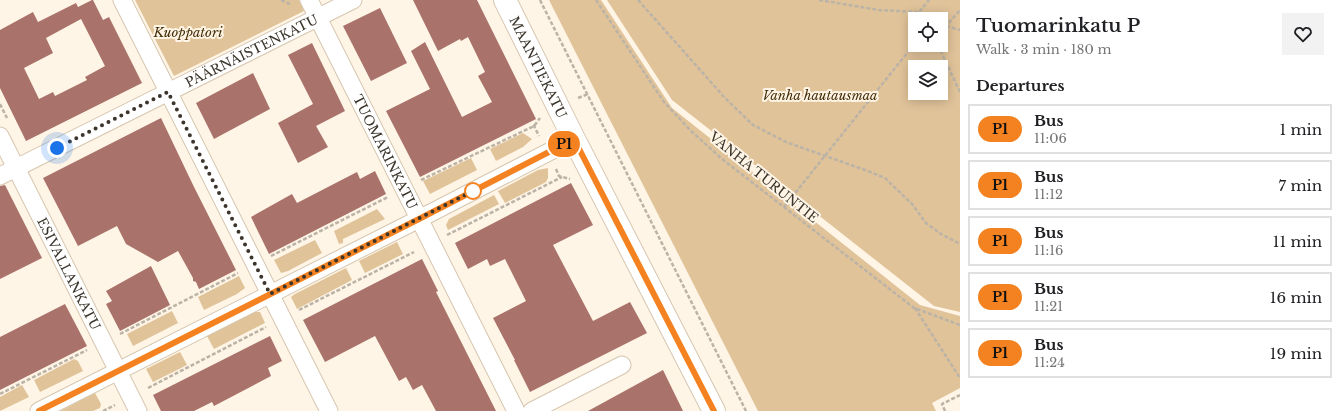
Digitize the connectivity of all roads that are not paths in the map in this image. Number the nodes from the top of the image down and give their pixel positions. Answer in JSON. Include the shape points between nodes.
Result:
{"nodes":[{"id":1,"x":122,"y":0,"type":"edge"},
{"id":2,"x":309,"y":0,"type":"edge"},
{"id":3,"x":353,"y":0,"type":"edge"},
{"id":4,"x":506,"y":0,"type":"edge"},
{"id":5,"x":318,"y":18,"type":"junction"},
{"id":6,"x":168,"y":92,"type":"junction"},
{"id":7,"x":0,"y":136,"type":"edge"},
{"id":8,"x":574,"y":139,"type":"junction"},
{"id":9,"x":16,"y":168,"type":"junction"},
{"id":10,"x":0,"y":176,"type":"edge"},
{"id":11,"x":419,"y":219,"type":"junction"},
{"id":12,"x":270,"y":294,"type":"junction"},
{"id":13,"x":622,"y":365,"type":"dead end"},
{"id":14,"x":117,"y":372,"type":"junction"},
{"id":15,"x":134,"y":404,"type":"edge"},
{"id":16,"x":39,"y":411,"type":"edge"},
{"id":17,"x":329,"y":411,"type":"edge"},
{"id":18,"x":516,"y":411,"type":"edge"},
{"id":19,"x":532,"y":411,"type":"edge"},
{"id":20,"x":714,"y":411,"type":"edge"}],
"edges":[{"from":1,"to":6,"type":"street"},
{"from":2,"to":5,"type":"street","name":"TUOMARINKATU"},
{"from":3,"to":5,"type":"street","name":"PÄÄRNÄISTENKATU"},
{"from":4,"to":8,"type":"main road","name":"MAANTIEKATU"},
{"from":5,"to":6,"type":"street","name":"PÄÄRNÄISTENKATU"},
{"from":5,"to":11,"type":"street","name":"TUOMARINKATU"},
{"from":6,"to":9,"type":"street","name":"PÄÄRNÄISTENKATU"},
{"from":6,"to":12,"type":"street"},
{"from":7,"to":9,"type":"street","name":"ESIVALLANKATU"},
{"from":8,"to":11,"type":"street"},
{"from":8,"to":20,"type":"main road","name":"MAANTIEKATU"},
{"from":9,"to":10,"type":"street","name":"PÄÄRNÄISTENKATU"},
{"from":9,"to":14,"type":"street","name":"ESIVALLANKATU"},
{"from":11,"to":12,"type":"street"},
{"from":11,"to":18,"type":"street","name":"TUOMARINKATU"},
{"from":12,"to":14,"type":"street"},
{"from":12,"to":17,"type":"street"},
{"from":13,"to":19,"type":"street"},
{"from":14,"to":15,"type":"street","name":"ESIVALLANKATU"},
{"from":14,"to":16,"type":"street"}]}
